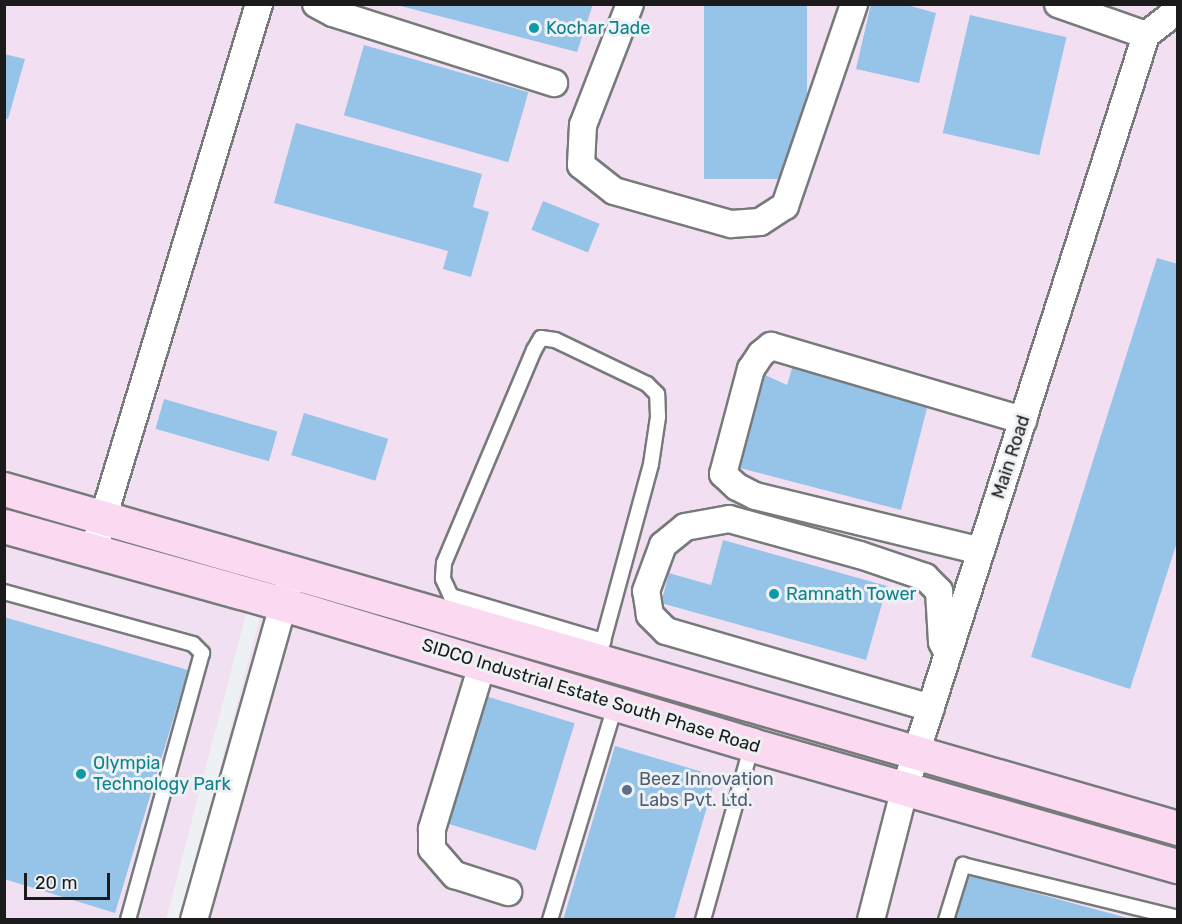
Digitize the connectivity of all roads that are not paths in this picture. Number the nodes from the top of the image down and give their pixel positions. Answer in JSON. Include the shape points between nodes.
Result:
{"nodes":[{"id":1,"x":259,"y":4,"type":"edge"},
{"id":2,"x":316,"y":4,"type":"edge"},
{"id":3,"x":630,"y":4,"type":"edge"},
{"id":4,"x":854,"y":4,"type":"edge"},
{"id":5,"x":1058,"y":4,"type":"edge"},
{"id":6,"x":1178,"y":10,"type":"edge"},
{"id":7,"x":1146,"y":35,"type":"junction"},
{"id":8,"x":554,"y":83,"type":"dead end"},
{"id":9,"x":1023,"y":420,"type":"junction"},
{"id":10,"x":4,"y":489,"type":"edge"},
{"id":11,"x":104,"y":517,"type":"junction"},
{"id":12,"x":4,"y":526,"type":"edge"},
{"id":13,"x":94,"y":550,"type":"junction"},
{"id":14,"x":981,"y":551,"type":"junction"},
{"id":15,"x":293,"y":572,"type":"junction"},
{"id":16,"x":4,"y":592,"type":"edge"},
{"id":17,"x":283,"y":604,"type":"junction"},
{"id":18,"x":600,"y":651,"type":"junction"},
{"id":19,"x":948,"y":655,"type":"junction"},
{"id":20,"x":483,"y":662,"type":"junction"},
{"id":21,"x":616,"y":703,"type":"junction"},
{"id":22,"x":931,"y":708,"type":"junction"},
{"id":23,"x":752,"y":745,"type":"junction"},
{"id":24,"x":916,"y":752,"type":"junction"},
{"id":25,"x":905,"y":788,"type":"junction"},
{"id":26,"x":1178,"y":828,"type":"edge"},
{"id":27,"x":1178,"y":866,"type":"edge"},
{"id":28,"x":508,"y":892,"type":"dead end"},
{"id":29,"x":1178,"y":918,"type":"edge"},
{"id":30,"x":128,"y":920,"type":"edge"},
{"id":31,"x":194,"y":920,"type":"edge"},
{"id":32,"x":550,"y":920,"type":"edge"},
{"id":33,"x":703,"y":920,"type":"edge"},
{"id":34,"x":871,"y":920,"type":"edge"},
{"id":35,"x":946,"y":920,"type":"edge"}],
"edges":[{"from":1,"to":11,"type":"street"},
{"from":2,"to":8,"type":"street","via":[[333,13]]},
{"from":3,"to":4,"type":"street","via":[[583,125],[581,165],[614,191],[731,224],[760,222],[785,206]]},
{"from":5,"to":7,"type":"street"},
{"from":6,"to":7,"type":"street"},
{"from":7,"to":9,"type":"street","name":"Main Road"},
{"from":9,"to":14,"type":"street","name":"Main Road"},
{"from":9,"to":14,"type":"street","via":[[771,346],[751,369],[723,474],[737,487],[755,496]]},
{"from":10,"to":11,"type":"main road","name":"SIDCO Industrial Estate South Phase Road"},
{"from":11,"to":13,"type":"street"},
{"from":11,"to":15,"type":"main road","name":"SIDCO Industrial Estate South Phase Road"},
{"from":12,"to":13,"type":"main road","name":"SIDCO Industrial Estate South Phase Road"},
{"from":13,"to":17,"type":"main road","name":"SIDCO Industrial Estate South Phase Road"},
{"from":14,"to":19,"type":"street","name":"Main Road"},
{"from":15,"to":17,"type":"street"},
{"from":15,"to":18,"type":"main road","name":"SIDCO Industrial Estate South Phase Road"},
{"from":16,"to":30,"type":"lane","via":[[193,644],[202,653]]},
{"from":17,"to":20,"type":"main road","name":"SIDCO Industrial Estate South Phase Road"},
{"from":17,"to":31,"type":"street"},
{"from":18,"to":18,"type":"lane","via":[[651,464],[657,394],[637,379],[555,340],[541,338],[444,563],[443,579],[451,596]]},
{"from":18,"to":24,"type":"main road","name":"SIDCO Industrial Estate South Phase Road"},
{"from":19,"to":22,"type":"street","name":"Main Road"},
{"from":19,"to":22,"type":"street","via":[[942,642],[939,591],[926,577],[729,519],[685,527],[663,545],[646,591],[650,615],[666,631]]},
{"from":20,"to":21,"type":"main road","name":"SIDCO Industrial Estate South Phase Road"},
{"from":20,"to":28,"type":"street","via":[[432,829],[432,849],[455,875]]},
{"from":21,"to":23,"type":"main road","name":"SIDCO Industrial Estate South Phase Road"},
{"from":21,"to":32,"type":"lane"},
{"from":22,"to":24,"type":"street","name":"Main Road"},
{"from":23,"to":25,"type":"main road","name":"SIDCO Industrial Estate South Phase Road"},
{"from":23,"to":33,"type":"lane"},
{"from":24,"to":25,"type":"street","name":"Main Road"},
{"from":24,"to":26,"type":"main road","name":"SIDCO Industrial Estate South Phase Road"},
{"from":25,"to":27,"type":"main road","name":"SIDCO Industrial Estate South Phase Road"},
{"from":25,"to":34,"type":"street","name":"Main Road"},
{"from":29,"to":35,"type":"lane","via":[[963,865]]}]}
